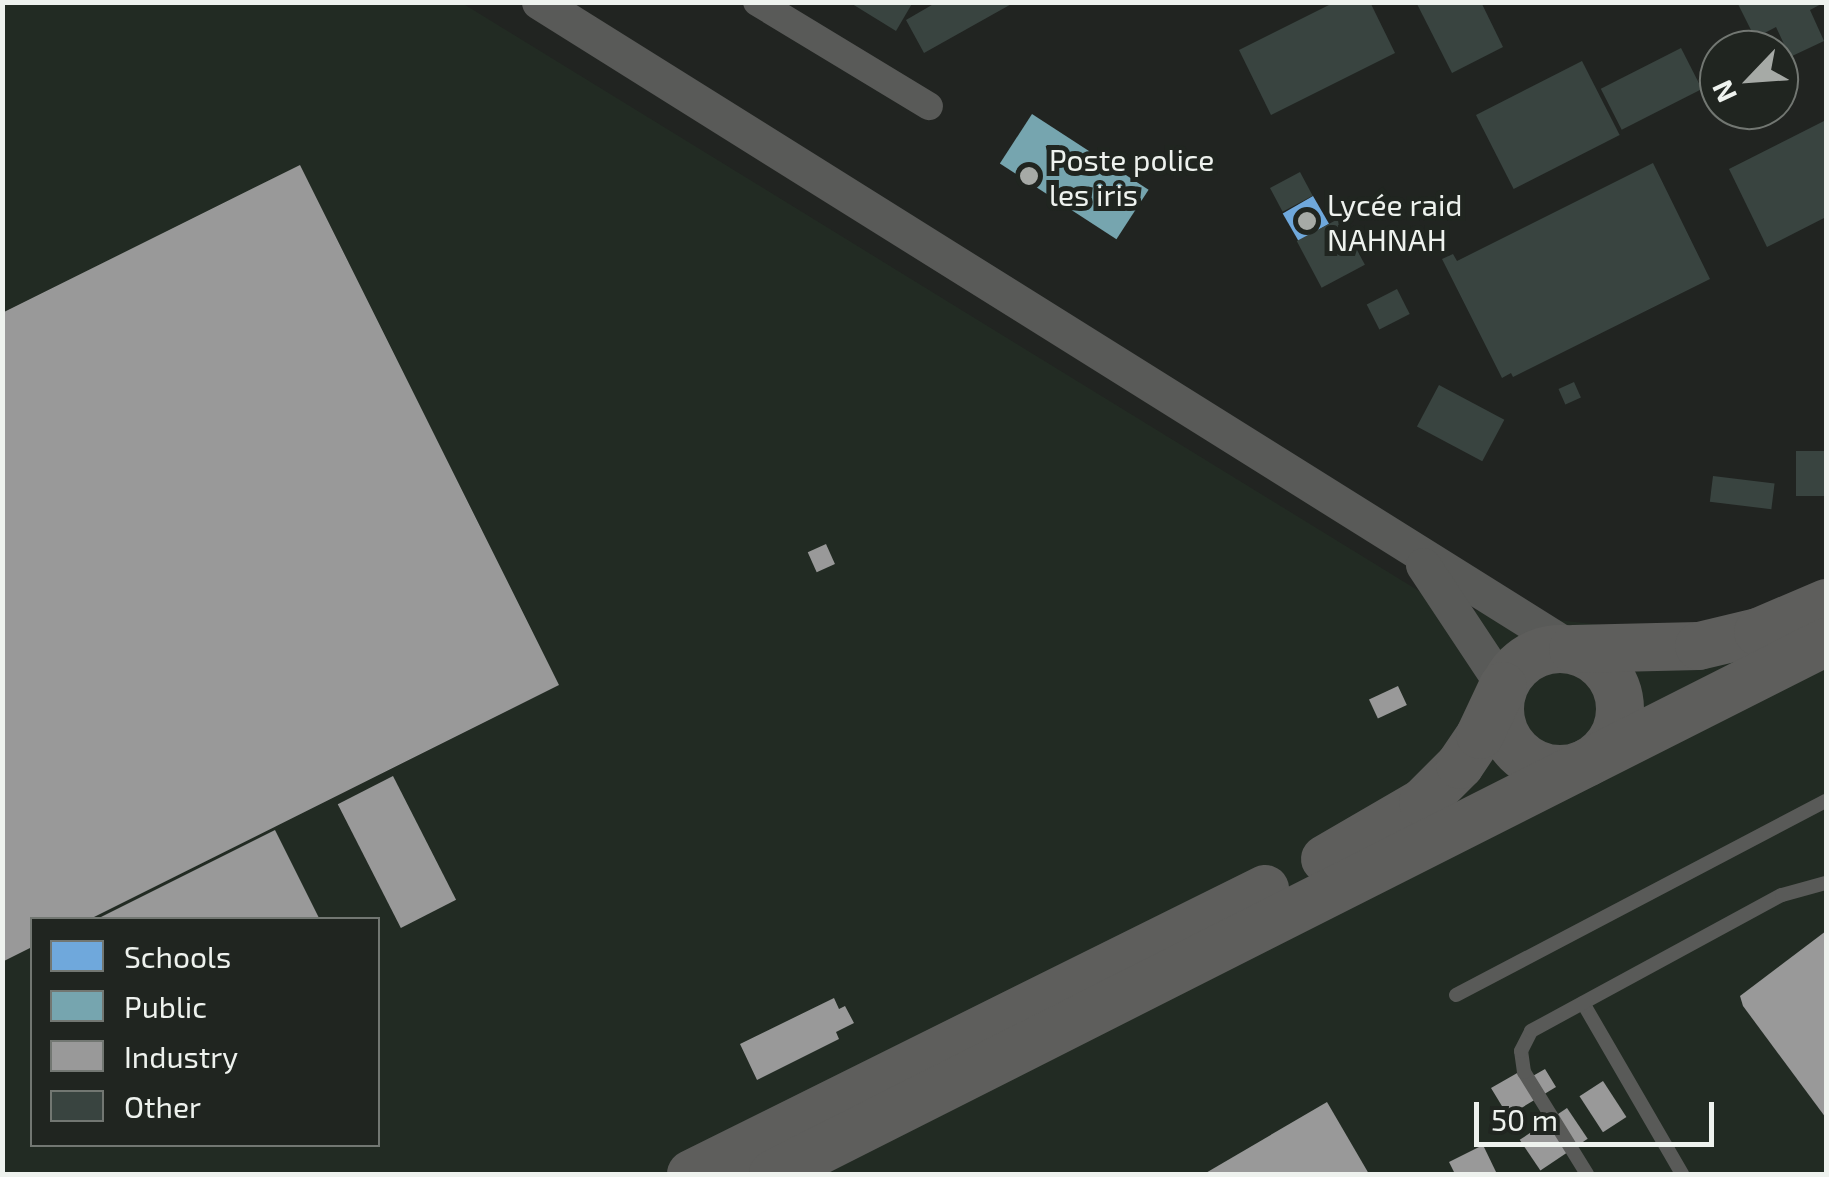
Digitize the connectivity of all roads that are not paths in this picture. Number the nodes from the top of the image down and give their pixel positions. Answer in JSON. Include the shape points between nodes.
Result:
{"nodes":[{"id":1,"x":539,"y":2,"type":"edge"},
{"id":2,"x":757,"y":2,"type":"edge"},
{"id":3,"x":929,"y":106,"type":"dead end"},
{"id":4,"x":1404,"y":540,"type":"junction"},
{"id":5,"x":1826,"y":603,"type":"edge"},
{"id":6,"x":1826,"y":642,"type":"edge"},
{"id":7,"x":1573,"y":649,"type":"junction"},
{"id":8,"x":1503,"y":686,"type":"junction"},
{"id":9,"x":1590,"y":762,"type":"junction"},
{"id":10,"x":1826,"y":801,"type":"edge"},
{"id":11,"x":1826,"y":883,"type":"edge"},
{"id":12,"x":1456,"y":995,"type":"dead end"},
{"id":13,"x":1583,"y":1003,"type":"junction"},
{"id":14,"x":691,"y":1174,"type":"edge"},
{"id":15,"x":772,"y":1174,"type":"edge"},
{"id":16,"x":1587,"y":1174,"type":"edge"},
{"id":17,"x":1682,"y":1174,"type":"edge"}],
"edges":[{"from":1,"to":4,"type":"street"},
{"from":2,"to":3,"type":"street"},
{"from":4,"to":7,"type":"street"},
{"from":4,"to":8,"type":"street","via":[[1445,591]]},
{"from":5,"to":7,"type":"highway","via":[[1758,632],[1699,646]]},
{"from":6,"to":9,"type":"highway"},
{"from":7,"to":8,"type":"highway","via":[[1531,655]]},
{"from":7,"to":9,"type":"highway","via":[[1608,672],[1621,709],[1606,748]]},
{"from":8,"to":9,"type":"highway","via":[[1502,728],[1512,747],[1549,768]]},
{"from":8,"to":14,"type":"highway","via":[[1460,764],[1423,802],[1378,832]]},
{"from":9,"to":15,"type":"highway"},
{"from":10,"to":12,"type":"lane"},
{"from":11,"to":13,"type":"lane","via":[[1782,895]]},
{"from":13,"to":16,"type":"lane","via":[[1531,1031],[1522,1052],[1524,1072]]},
{"from":13,"to":17,"type":"lane"}]}
